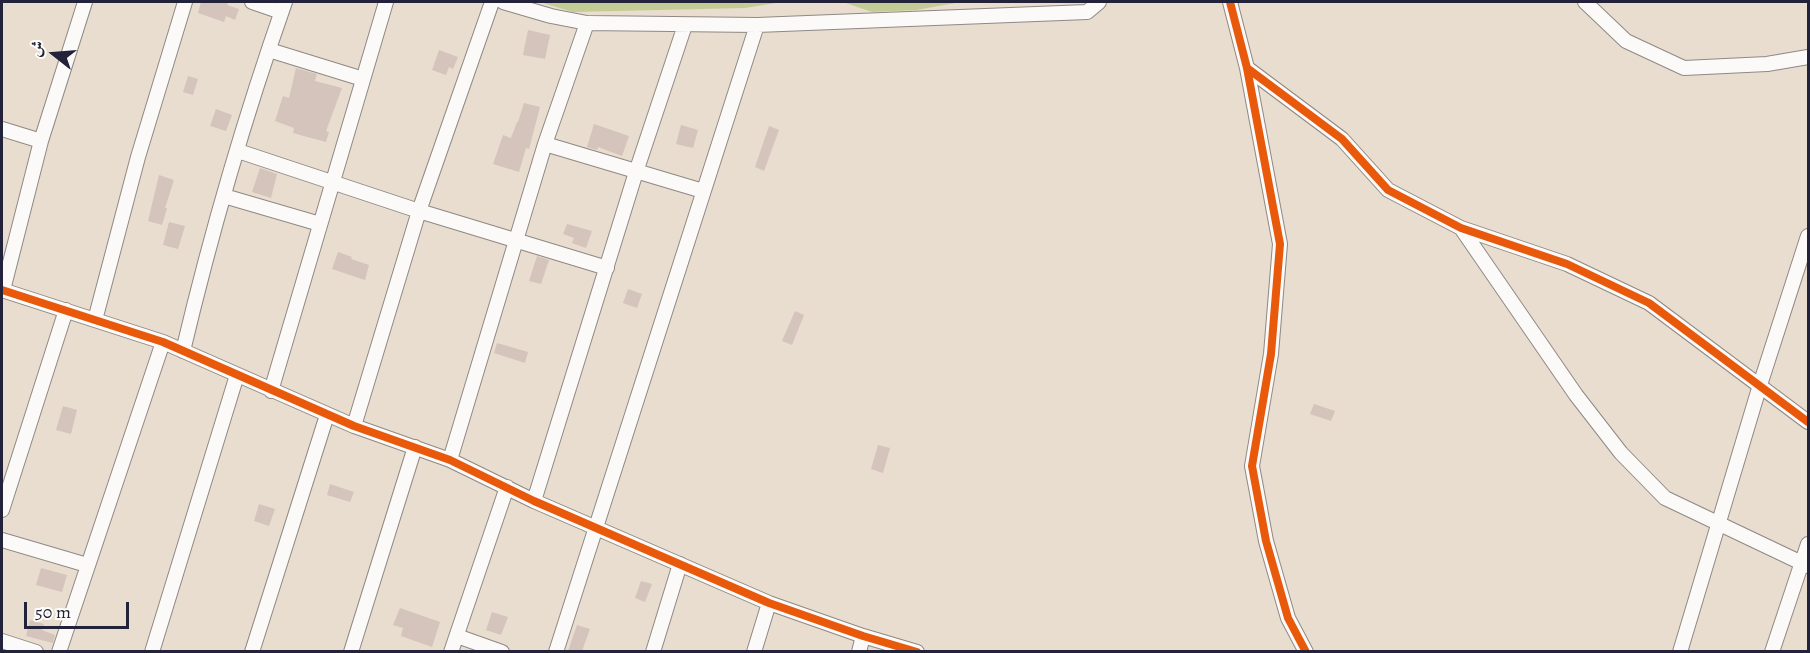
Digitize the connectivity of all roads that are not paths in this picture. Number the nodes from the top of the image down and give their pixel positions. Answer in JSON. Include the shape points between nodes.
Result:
{"nodes":[{"id":1,"x":85,"y":2,"type":"edge"},
{"id":2,"x":185,"y":2,"type":"edge"},
{"id":3,"x":252,"y":2,"type":"edge"},
{"id":4,"x":382,"y":2,"type":"edge"},
{"id":5,"x":492,"y":2,"type":"edge"},
{"id":6,"x":503,"y":2,"type":"edge"},
{"id":7,"x":1099,"y":2,"type":"edge"},
{"id":8,"x":1230,"y":2,"type":"edge"},
{"id":9,"x":1585,"y":2,"type":"edge"},
{"id":10,"x":283,"y":7,"type":"edge"},
{"id":11,"x":587,"y":23,"type":"junction"},
{"id":12,"x":685,"y":25,"type":"junction"},
{"id":13,"x":758,"y":25,"type":"junction"},
{"id":14,"x":269,"y":50,"type":"junction"},
{"id":15,"x":1809,"y":57,"type":"edge"},
{"id":16,"x":1247,"y":68,"type":"junction"},
{"id":17,"x":363,"y":79,"type":"junction"},
{"id":18,"x":2,"y":129,"type":"edge"},
{"id":19,"x":41,"y":141,"type":"junction"},
{"id":20,"x":545,"y":144,"type":"junction"},
{"id":21,"x":238,"y":151,"type":"junction"},
{"id":22,"x":636,"y":172,"type":"junction"},
{"id":23,"x":332,"y":184,"type":"junction"},
{"id":24,"x":703,"y":191,"type":"junction"},
{"id":25,"x":224,"y":196,"type":"junction"},
{"id":26,"x":419,"y":211,"type":"junction"},
{"id":27,"x":320,"y":224,"type":"junction"},
{"id":28,"x":1461,"y":228,"type":"junction"},
{"id":29,"x":1809,"y":236,"type":"edge"},
{"id":30,"x":516,"y":240,"type":"junction"},
{"id":31,"x":607,"y":268,"type":"junction"},
{"id":32,"x":2,"y":290,"type":"edge"},
{"id":33,"x":66,"y":310,"type":"junction"},
{"id":34,"x":95,"y":320,"type":"junction"},
{"id":35,"x":163,"y":342,"type":"junction"},
{"id":36,"x":183,"y":351,"type":"junction"},
{"id":37,"x":237,"y":375,"type":"junction"},
{"id":38,"x":1760,"y":386,"type":"junction"},
{"id":39,"x":271,"y":391,"type":"junction"},
{"id":40,"x":327,"y":415,"type":"junction"},
{"id":41,"x":1809,"y":422,"type":"edge"},
{"id":42,"x":354,"y":426,"type":"junction"},
{"id":43,"x":415,"y":447,"type":"junction"},
{"id":44,"x":450,"y":460,"type":"junction"},
{"id":45,"x":507,"y":487,"type":"junction"},
{"id":46,"x":534,"y":501,"type":"junction"},
{"id":47,"x":2,"y":510,"type":"edge"},
{"id":48,"x":1719,"y":524,"type":"junction"},
{"id":49,"x":596,"y":528,"type":"junction"},
{"id":50,"x":2,"y":540,"type":"edge"},
{"id":51,"x":1809,"y":544,"type":"edge"},
{"id":52,"x":680,"y":564,"type":"junction"},
{"id":53,"x":1805,"y":565,"type":"edge"},
{"id":54,"x":87,"y":566,"type":"junction"},
{"id":55,"x":769,"y":603,"type":"junction"},
{"id":56,"x":457,"y":636,"type":"junction"},
{"id":57,"x":863,"y":636,"type":"junction"},
{"id":58,"x":2,"y":641,"type":"edge"},
{"id":59,"x":36,"y":651,"type":"edge"},
{"id":60,"x":59,"y":651,"type":"edge"},
{"id":61,"x":152,"y":651,"type":"edge"},
{"id":62,"x":252,"y":651,"type":"edge"},
{"id":63,"x":351,"y":651,"type":"edge"},
{"id":64,"x":451,"y":651,"type":"edge"},
{"id":65,"x":502,"y":651,"type":"edge"},
{"id":66,"x":556,"y":651,"type":"edge"},
{"id":67,"x":653,"y":651,"type":"edge"},
{"id":68,"x":754,"y":651,"type":"edge"},
{"id":69,"x":859,"y":651,"type":"edge"},
{"id":70,"x":917,"y":651,"type":"edge"},
{"id":71,"x":1306,"y":651,"type":"edge"},
{"id":72,"x":1680,"y":651,"type":"edge"},
{"id":73,"x":1772,"y":651,"type":"edge"}],
"edges":[{"from":1,"to":19,"type":"street"},
{"from":2,"to":34,"type":"street","via":[[138,157]]},
{"from":3,"to":10,"type":"street"},
{"from":4,"to":17,"type":"street"},
{"from":5,"to":26,"type":"street"},
{"from":6,"to":11,"type":"street"},
{"from":7,"to":13,"type":"street","via":[[1087,12]]},
{"from":8,"to":16,"type":"street"},
{"from":9,"to":15,"type":"street","via":[[1626,41],[1684,68],[1767,64]]},
{"from":10,"to":14,"type":"street"},
{"from":11,"to":12,"type":"street"},
{"from":11,"to":20,"type":"street"},
{"from":12,"to":13,"type":"street"},
{"from":12,"to":22,"type":"street"},
{"from":13,"to":24,"type":"street"},
{"from":14,"to":17,"type":"street"},
{"from":14,"to":21,"type":"street"},
{"from":16,"to":28,"type":"street","via":[[1342,139],[1388,190]]},
{"from":16,"to":71,"type":"street","via":[[1280,244],[1271,354],[1252,466],[1266,541],[1288,618]]},
{"from":17,"to":23,"type":"street"},
{"from":18,"to":19,"type":"street"},
{"from":19,"to":32,"type":"street"},
{"from":20,"to":22,"type":"street"},
{"from":20,"to":30,"type":"street"},
{"from":21,"to":23,"type":"street"},
{"from":21,"to":25,"type":"street"},
{"from":22,"to":24,"type":"street"},
{"from":22,"to":31,"type":"street"},
{"from":23,"to":26,"type":"street"},
{"from":23,"to":27,"type":"street"},
{"from":24,"to":49,"type":"street"},
{"from":25,"to":27,"type":"street"},
{"from":25,"to":36,"type":"street"},
{"from":26,"to":30,"type":"street"},
{"from":26,"to":42,"type":"street"},
{"from":27,"to":39,"type":"street"},
{"from":28,"to":38,"type":"street","via":[[1567,264],[1649,303]]},
{"from":28,"to":48,"type":"street","via":[[1576,395],[1621,453],[1665,498]]},
{"from":29,"to":38,"type":"street"},
{"from":30,"to":31,"type":"street"},
{"from":30,"to":44,"type":"street"},
{"from":31,"to":46,"type":"street"},
{"from":32,"to":33,"type":"street"},
{"from":33,"to":34,"type":"street"},
{"from":33,"to":47,"type":"street"},
{"from":34,"to":35,"type":"street"},
{"from":35,"to":36,"type":"street"},
{"from":35,"to":54,"type":"street"},
{"from":36,"to":37,"type":"street"},
{"from":37,"to":39,"type":"street"},
{"from":37,"to":61,"type":"street"},
{"from":38,"to":41,"type":"street"},
{"from":38,"to":48,"type":"street"},
{"from":39,"to":40,"type":"street"},
{"from":40,"to":42,"type":"street"},
{"from":40,"to":62,"type":"street"},
{"from":42,"to":43,"type":"street"},
{"from":43,"to":44,"type":"street"},
{"from":43,"to":63,"type":"street"},
{"from":44,"to":45,"type":"street"},
{"from":45,"to":46,"type":"street"},
{"from":45,"to":56,"type":"street"},
{"from":46,"to":49,"type":"street"},
{"from":48,"to":53,"type":"street"},
{"from":48,"to":72,"type":"street"},
{"from":49,"to":52,"type":"street"},
{"from":49,"to":66,"type":"street"},
{"from":50,"to":54,"type":"street"},
{"from":51,"to":53,"type":"street"},
{"from":52,"to":55,"type":"street"},
{"from":52,"to":67,"type":"street"},
{"from":53,"to":73,"type":"street"},
{"from":54,"to":60,"type":"street"},
{"from":55,"to":57,"type":"street"},
{"from":55,"to":68,"type":"street"},
{"from":56,"to":64,"type":"street"},
{"from":56,"to":65,"type":"street"},
{"from":57,"to":69,"type":"street"},
{"from":57,"to":70,"type":"street"},
{"from":58,"to":59,"type":"street"}]}
